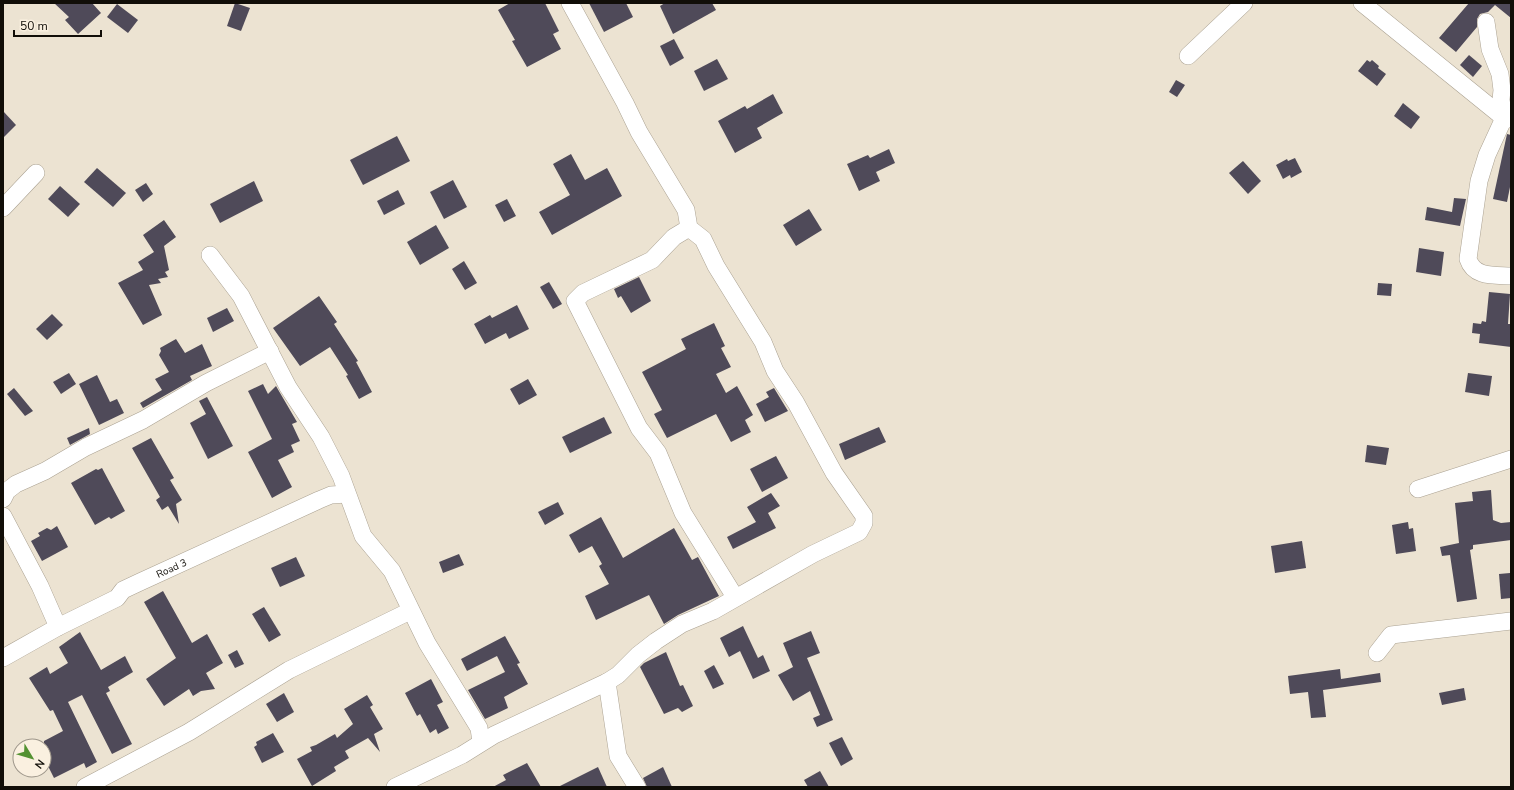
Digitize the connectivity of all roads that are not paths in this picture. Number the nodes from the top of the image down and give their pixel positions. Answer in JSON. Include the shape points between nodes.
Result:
{"nodes":[{"id":1,"x":570,"y":3,"type":"edge"},
{"id":2,"x":1244,"y":3,"type":"edge"},
{"id":3,"x":1362,"y":3,"type":"edge"},
{"id":4,"x":1486,"y":22,"type":"dead end"},
{"id":5,"x":1188,"y":56,"type":"dead end"},
{"id":6,"x":1508,"y":119,"type":"edge"},
{"id":7,"x":36,"y":173,"type":"dead end"},
{"id":8,"x":3,"y":208,"type":"edge"},
{"id":9,"x":689,"y":228,"type":"junction"},
{"id":10,"x":210,"y":255,"type":"dead end"},
{"id":11,"x":1511,"y":276,"type":"edge"},
{"id":12,"x":270,"y":351,"type":"junction"},
{"id":13,"x":1511,"y":459,"type":"edge"},
{"id":14,"x":1418,"y":488,"type":"dead end"},
{"id":15,"x":347,"y":494,"type":"junction"},
{"id":16,"x":3,"y":499,"type":"edge"},
{"id":17,"x":3,"y":516,"type":"edge"},
{"id":18,"x":735,"y":597,"type":"junction"},
{"id":19,"x":410,"y":611,"type":"junction"},
{"id":20,"x":1511,"y":620,"type":"edge"},
{"id":21,"x":58,"y":627,"type":"junction"},
{"id":22,"x":1377,"y":653,"type":"dead end"},
{"id":23,"x":3,"y":658,"type":"edge"},
{"id":24,"x":607,"y":682,"type":"junction"},
{"id":25,"x":485,"y":735,"type":"junction"},
{"id":26,"x":85,"y":787,"type":"edge"},
{"id":27,"x":395,"y":787,"type":"edge"},
{"id":28,"x":637,"y":787,"type":"edge"}],
"edges":[{"from":1,"to":9,"type":"street","via":[[639,132],[686,210]]},
{"from":2,"to":5,"type":"street"},
{"from":3,"to":6,"type":"street"},
{"from":4,"to":6,"type":"street","via":[[1490,49],[1500,74],[1501,100]]},
{"from":6,"to":11,"type":"street","via":[[1487,155],[1479,180],[1468,259],[1477,272]]},
{"from":7,"to":8,"type":"street"},
{"from":9,"to":18,"type":"street","via":[[674,237],[652,260],[583,293],[575,301],[639,428],[658,453],[683,513]]},
{"from":9,"to":18,"type":"street","via":[[703,239],[716,266],[763,342],[775,371],[796,403],[834,473],[864,516],[864,523],[859,532]]},
{"from":10,"to":12,"type":"street","via":[[241,296]]},
{"from":12,"to":15,"type":"street","via":[[288,387],[321,437],[341,476]]},
{"from":12,"to":16,"type":"street","via":[[206,383],[143,420],[86,446],[45,471],[16,484],[7,491]]},
{"from":13,"to":14,"type":"street"},
{"from":15,"to":19,"type":"street","via":[[364,536],[392,571]]},
{"from":15,"to":21,"type":"street","name":"Road 3","via":[[331,495],[319,500],[158,573],[123,590],[117,598]]},
{"from":17,"to":21,"type":"street","via":[[40,586]]},
{"from":18,"to":24,"type":"street","via":[[713,611],[682,624],[656,641]]},
{"from":19,"to":25,"type":"street","via":[[427,644]]},
{"from":19,"to":26,"type":"street","via":[[289,670],[189,732]]},
{"from":20,"to":22,"type":"street","via":[[1391,635]]},
{"from":21,"to":23,"type":"street","name":"Road 3"},
{"from":24,"to":25,"type":"street"},
{"from":24,"to":28,"type":"street","via":[[618,756]]},
{"from":25,"to":27,"type":"street","via":[[462,755]]}]}
